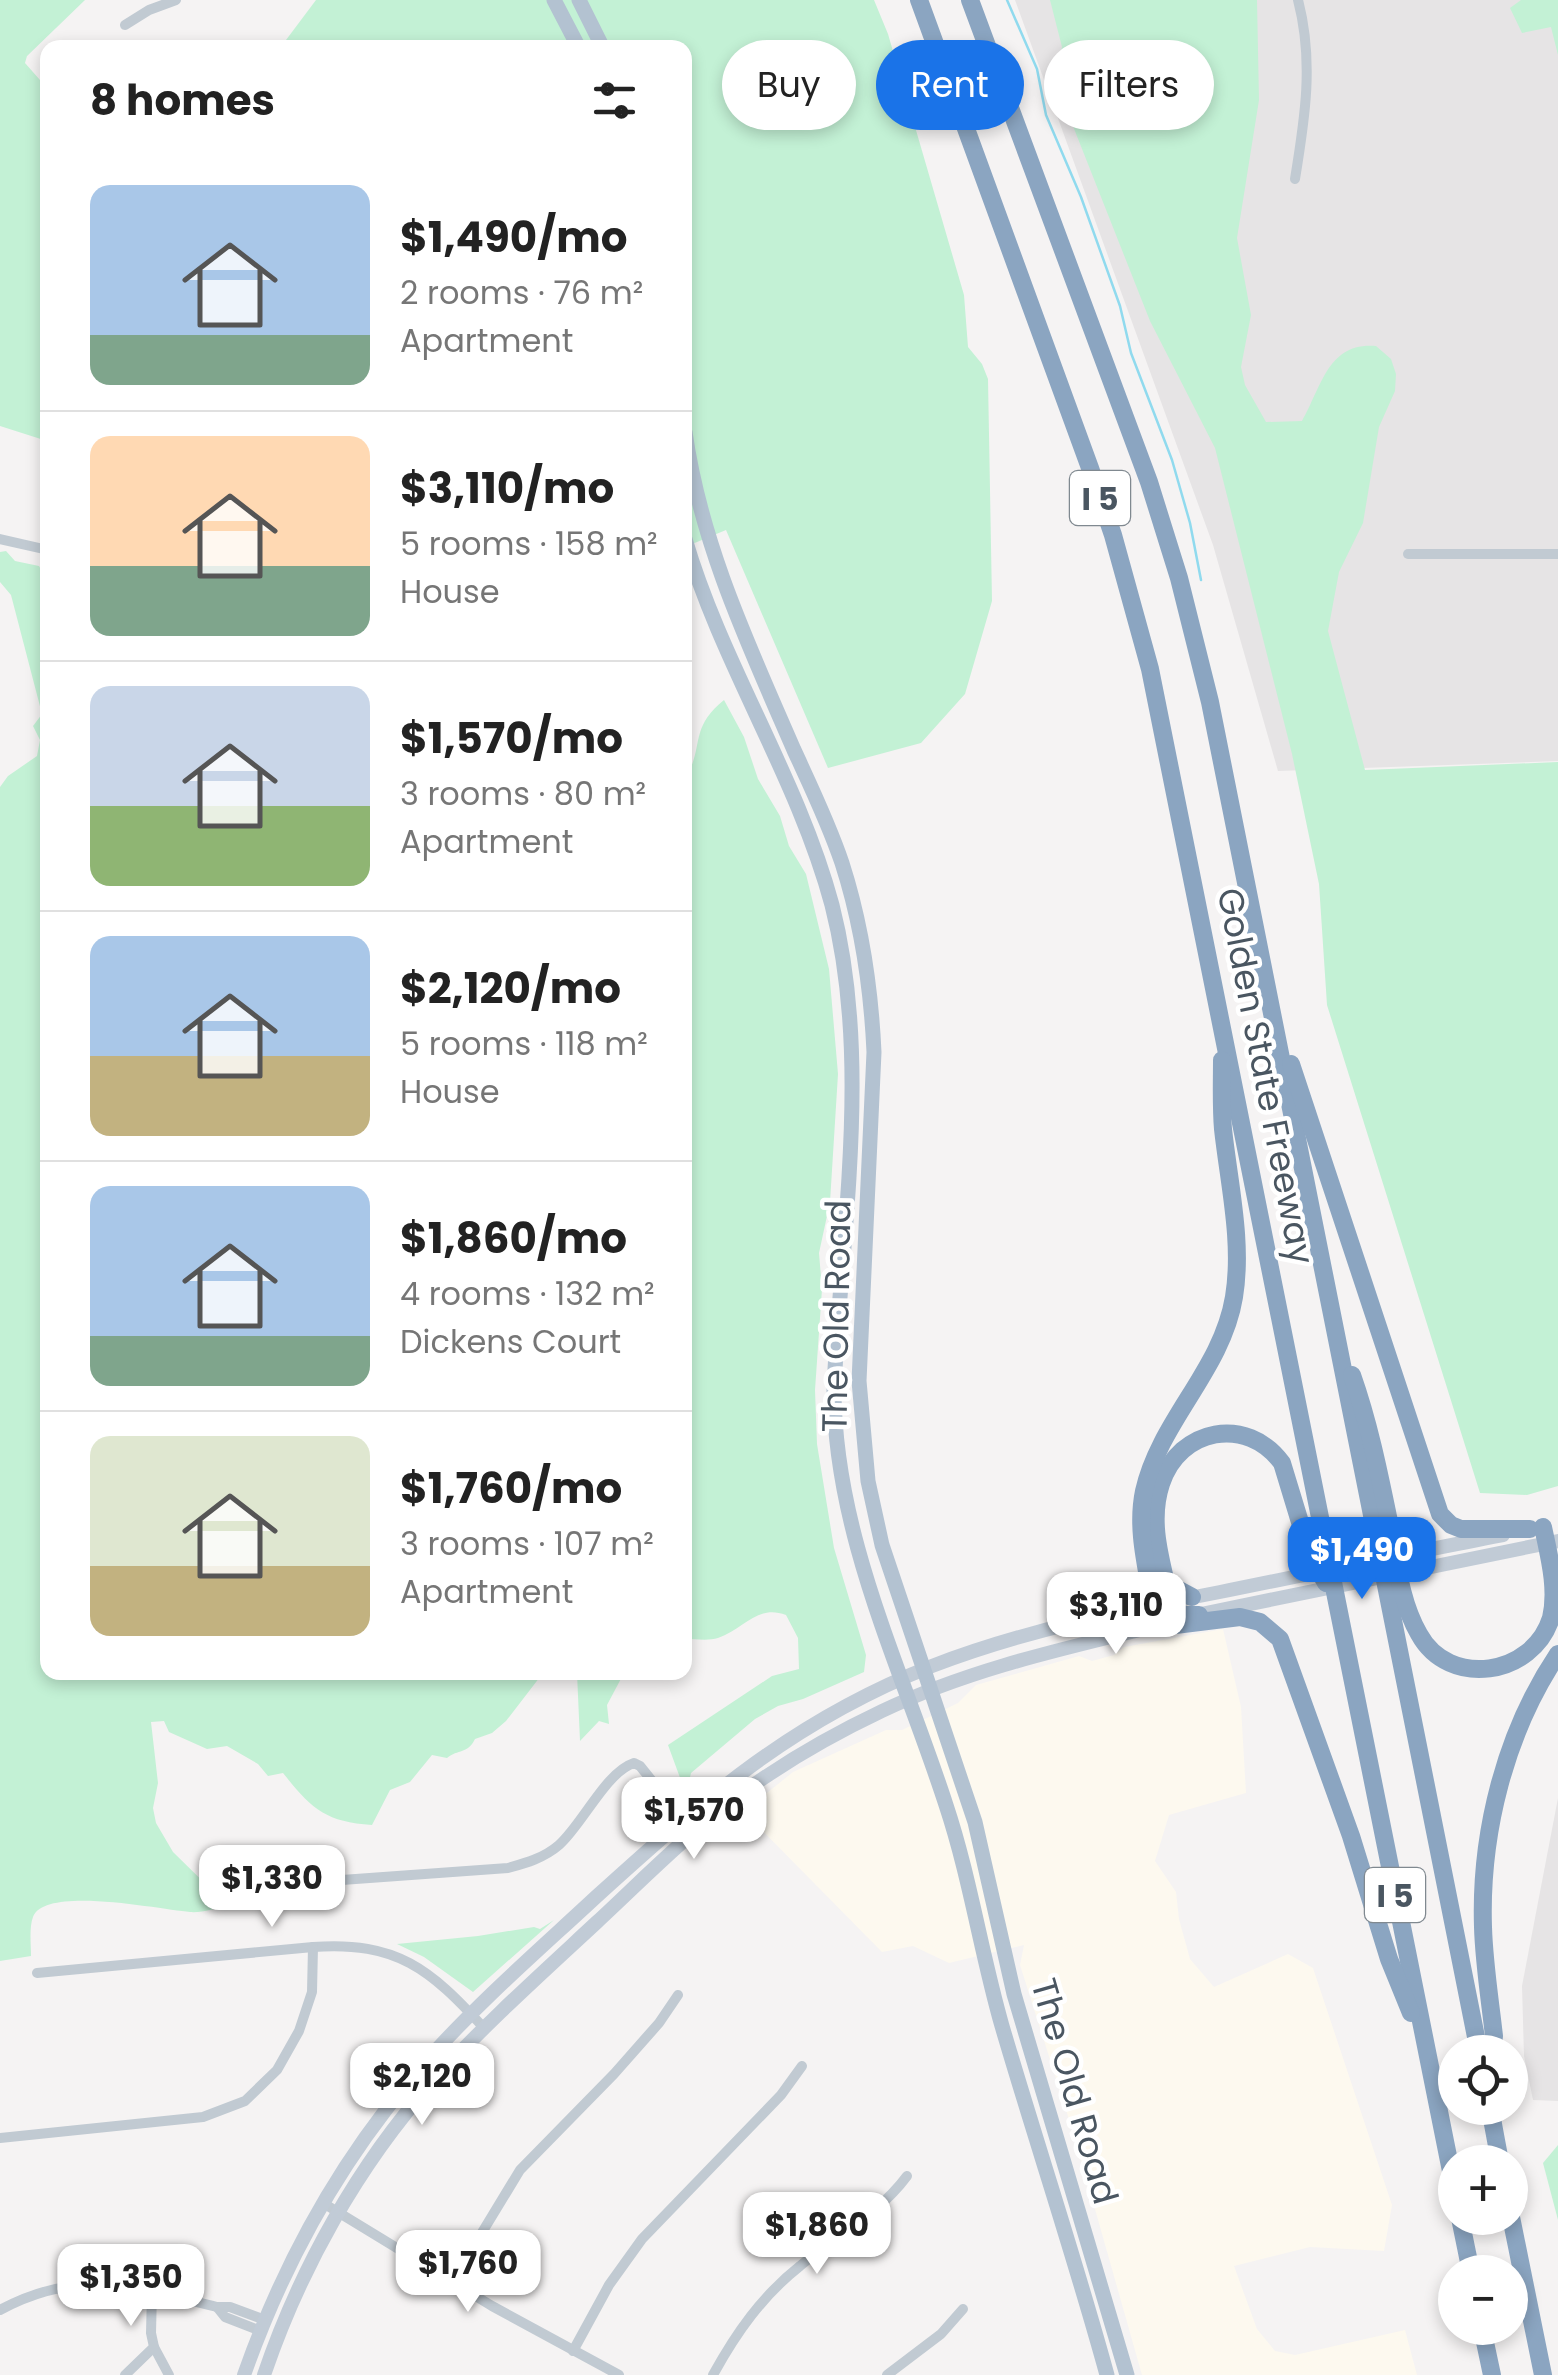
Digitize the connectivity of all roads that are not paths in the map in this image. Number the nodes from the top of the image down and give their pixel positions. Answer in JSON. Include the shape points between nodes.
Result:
{"nodes":[{"id":1,"x":176,"y":0,"type":"edge"},
{"id":2,"x":554,"y":0,"type":"edge"},
{"id":3,"x":579,"y":0,"type":"edge"},
{"id":4,"x":919,"y":0,"type":"edge"},
{"id":5,"x":970,"y":0,"type":"edge"},
{"id":6,"x":1298,"y":0,"type":"edge"},
{"id":7,"x":125,"y":25,"type":"dead end"},
{"id":8,"x":575,"y":40,"type":"edge"},
{"id":9,"x":599,"y":40,"type":"edge"},
{"id":10,"x":1294,"y":179,"type":"dead end"},
{"id":11,"x":692,"y":470,"type":"edge"},
{"id":12,"x":0,"y":538,"type":"edge"},
{"id":13,"x":40,"y":548,"type":"edge"},
{"id":14,"x":1408,"y":554,"type":"dead end"},
{"id":15,"x":1558,"y":554,"type":"edge"},
{"id":16,"x":692,"y":560,"type":"edge"},
{"id":17,"x":1270,"y":1004,"type":"junction"},
{"id":18,"x":1221,"y":1014,"type":"junction"},
{"id":19,"x":1330,"y":1316,"type":"junction"},
{"id":20,"x":1547,"y":1533,"type":"edge"},
{"id":21,"x":1334,"y":1598,"type":"junction"},
{"id":22,"x":1154,"y":1605,"type":"junction"},
{"id":23,"x":1196,"y":1606,"type":"junction"},
{"id":24,"x":1150,"y":1628,"type":"junction"},
{"id":25,"x":1558,"y":1654,"type":"edge"},
{"id":26,"x":923,"y":1670,"type":"junction"},
{"id":27,"x":902,"y":1679,"type":"junction"},
{"id":28,"x":930,"y":1690,"type":"junction"},
{"id":29,"x":909,"y":1698,"type":"junction"},
{"id":30,"x":682,"y":1818,"type":"junction"},
{"id":31,"x":292,"y":1878,"type":"dead end"},
{"id":32,"x":313,"y":1946,"type":"junction"},
{"id":33,"x":38,"y":1973,"type":"dead end"},
{"id":34,"x":678,"y":1995,"type":"dead end"},
{"id":35,"x":472,"y":2014,"type":"junction"},
{"id":36,"x":484,"y":2028,"type":"junction"},
{"id":37,"x":1475,"y":2035,"type":"edge"},
{"id":38,"x":1494,"y":2035,"type":"edge"},
{"id":39,"x":1427,"y":2052,"type":"junction"},
{"id":40,"x":802,"y":2066,"type":"dead end"},
{"id":41,"x":0,"y":2138,"type":"edge"},
{"id":42,"x":1446,"y":2145,"type":"edge"},
{"id":43,"x":907,"y":2176,"type":"dead end"},
{"id":44,"x":323,"y":2203,"type":"junction"},
{"id":45,"x":339,"y":2213,"type":"junction"},
{"id":46,"x":1515,"y":2235,"type":"edge"},
{"id":47,"x":452,"y":2282,"type":"junction"},
{"id":48,"x":152,"y":2292,"type":"junction"},
{"id":49,"x":962,"y":2309,"type":"dead end"},
{"id":50,"x":0,"y":2310,"type":"edge"},
{"id":51,"x":263,"y":2326,"type":"junction"},
{"id":52,"x":1486,"y":2345,"type":"edge"},
{"id":53,"x":154,"y":2347,"type":"junction"},
{"id":54,"x":573,"y":2351,"type":"junction"},
{"id":55,"x":125,"y":2375,"type":"edge"},
{"id":56,"x":169,"y":2375,"type":"edge"},
{"id":57,"x":244,"y":2375,"type":"edge"},
{"id":58,"x":264,"y":2375,"type":"edge"},
{"id":59,"x":619,"y":2375,"type":"edge"},
{"id":60,"x":712,"y":2375,"type":"edge"},
{"id":61,"x":886,"y":2375,"type":"edge"},
{"id":62,"x":1107,"y":2375,"type":"edge"},
{"id":63,"x":1127,"y":2375,"type":"edge"},
{"id":64,"x":1492,"y":2375,"type":"edge"},
{"id":65,"x":1543,"y":2375,"type":"edge"}],
"edges":[{"from":1,"to":7,"type":"street"},
{"from":2,"to":8,"type":"main road"},
{"from":3,"to":9,"type":"main road"},
{"from":4,"to":18,"type":"highway","name":"Golden State Freeway","number":"I 5","via":[[1128,587]]},
{"from":5,"to":17,"type":"highway","name":"Golden State Freeway","number":"I 5","via":[[1179,578]]},
{"from":6,"to":10,"type":"street","via":[[1307,41],[1307,94]]},
{"from":11,"to":26,"type":"main road","name":"The Old Road","via":[[717,566],[827,824],[860,930],[874,1052],[860,1415],[882,1545]]},
{"from":12,"to":13,"type":"street"},
{"from":14,"to":15,"type":"street"},
{"from":16,"to":27,"type":"main road","name":"The Old Road","via":[[804,823],[839,936],[852,1087],[834,1424],[846,1510]]},
{"from":17,"to":19,"type":"highway","name":"Golden State Freeway","number":"I 5"},
{"from":17,"to":20,"type":"highway","via":[[1440,1514],[1461,1529]]},
{"from":18,"to":21,"type":"highway","name":"Golden State Freeway","number":"I 5"},
{"from":18,"to":22,"type":"highway","via":[[1236,1279],[1216,1353],[1144,1492],[1142,1536]]},
{"from":19,"to":20,"type":"highway","via":[[1369,1422],[1412,1620],[1432,1652],[1466,1669],[1485,1670],[1535,1646],[1554,1606]]},
{"from":19,"to":37,"type":"highway","name":"Golden State Freeway","number":"I 5"},
{"from":20,"to":23,"type":"main road","via":[[1420,1568]]},
{"from":20,"to":23,"type":"main road","via":[[1292,1577]]},
{"from":21,"to":23,"type":"highway","via":[[1310,1555],[1282,1463],[1253,1438],[1230,1433],[1186,1446],[1166,1471],[1157,1501],[1166,1583]]},
{"from":21,"to":39,"type":"highway","name":"Golden State Freeway","number":"I 5"},
{"from":22,"to":23,"type":"highway","via":[[1162,1613]]},
{"from":22,"to":26,"type":"main road","via":[[1047,1628]]},
{"from":23,"to":24,"type":"main road"},
{"from":24,"to":28,"type":"main road","via":[[1037,1654]]},
{"from":24,"to":39,"type":"highway","via":[[1240,1616],[1280,1639]]},
{"from":25,"to":38,"type":"highway","via":[[1508,1758],[1484,1863],[1482,1930]]},
{"from":26,"to":27,"type":"main road"},
{"from":26,"to":28,"type":"main road","name":"The Old Road"},
{"from":27,"to":29,"type":"main road","name":"The Old Road"},
{"from":27,"to":30,"type":"main road","via":[[780,1744]]},
{"from":28,"to":29,"type":"main road"},
{"from":28,"to":63,"type":"main road","name":"The Old Road","via":[[975,1822],[1014,1994]]},
{"from":29,"to":36,"type":"main road","via":[[790,1761],[720,1810]]},
{"from":29,"to":62,"type":"main road","name":"The Old Road","via":[[947,1807],[1002,2026]]},
{"from":30,"to":31,"type":"street","via":[[634,1763],[618,1773],[558,1846],[524,1864],[328,1881]]},
{"from":30,"to":35,"type":"main road"},
{"from":32,"to":33,"type":"street"},
{"from":32,"to":35,"type":"street","via":[[359,1946],[403,1958],[432,1975]]},
{"from":32,"to":41,"type":"street","via":[[312,1992],[299,2031],[277,2070],[245,2101],[204,2117]]},
{"from":34,"to":47,"type":"street","via":[[614,2074],[520,2170]]},
{"from":35,"to":36,"type":"street"},
{"from":35,"to":44,"type":"main road","via":[[394,2100]]},
{"from":36,"to":45,"type":"main road","via":[[412,2106]]},
{"from":39,"to":42,"type":"highway","name":"Golden State Freeway","number":"I 5"},
{"from":40,"to":54,"type":"street","via":[[642,2239]]},
{"from":43,"to":60,"type":"street","via":[[886,2201],[783,2280],[743,2324]]},
{"from":44,"to":45,"type":"street"},
{"from":44,"to":51,"type":"main road"},
{"from":45,"to":47,"type":"street"},
{"from":45,"to":58,"type":"main road","via":[[289,2308]]},
{"from":46,"to":65,"type":"highway"},
{"from":47,"to":54,"type":"street"},
{"from":48,"to":50,"type":"street","via":[[81,2283]]},
{"from":48,"to":51,"type":"street","via":[[230,2306]]},
{"from":48,"to":53,"type":"street"},
{"from":49,"to":61,"type":"street","via":[[941,2334]]},
{"from":51,"to":57,"type":"main road"},
{"from":52,"to":64,"type":"highway"},
{"from":53,"to":55,"type":"street"},
{"from":53,"to":56,"type":"street"},
{"from":54,"to":59,"type":"street"}]}
